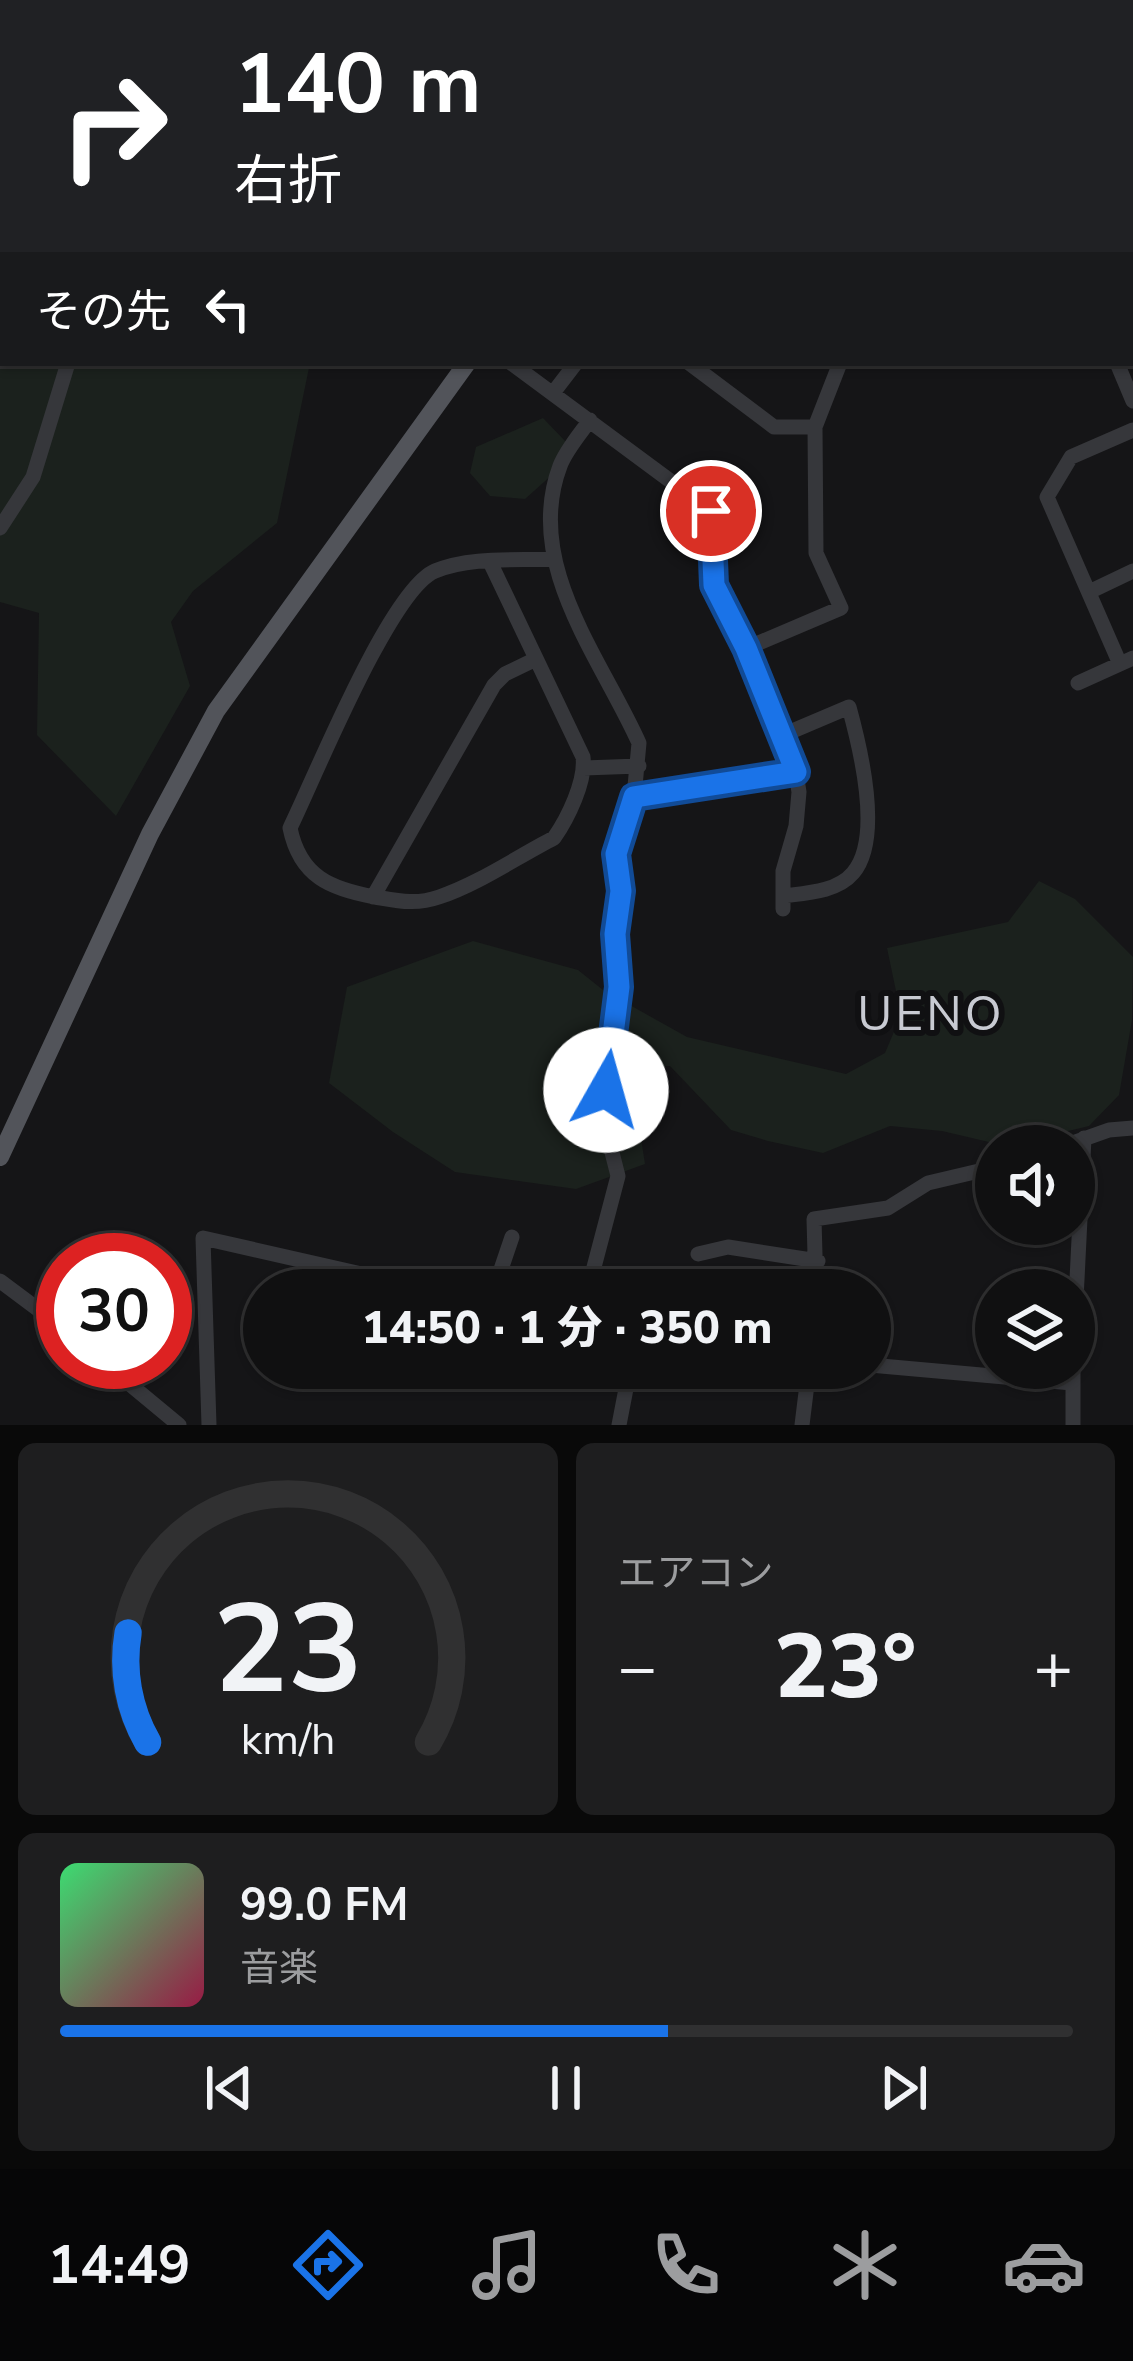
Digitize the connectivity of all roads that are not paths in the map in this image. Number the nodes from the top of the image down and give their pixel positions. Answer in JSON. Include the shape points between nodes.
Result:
{"nodes":[{"id":1,"x":67,"y":366,"type":"edge"},
{"id":2,"x":465,"y":366,"type":"edge"},
{"id":3,"x":516,"y":366,"type":"edge"},
{"id":4,"x":574,"y":366,"type":"edge"},
{"id":5,"x":692,"y":366,"type":"edge"},
{"id":6,"x":839,"y":366,"type":"edge"},
{"id":7,"x":1118,"y":366,"type":"edge"},
{"id":8,"x":553,"y":393,"type":"junction"},
{"id":9,"x":1133,"y":401,"type":"edge"},
{"id":10,"x":590,"y":420,"type":"junction"},
{"id":11,"x":815,"y":427,"type":"junction"},
{"id":12,"x":1133,"y":430,"type":"edge"},
{"id":13,"x":0,"y":528,"type":"edge"},
{"id":14,"x":555,"y":560,"type":"junction"},
{"id":15,"x":490,"y":562,"type":"junction"},
{"id":16,"x":1133,"y":571,"type":"edge"},
{"id":17,"x":1088,"y":592,"type":"junction"},
{"id":18,"x":746,"y":648,"type":"junction"},
{"id":19,"x":536,"y":659,"type":"junction"},
{"id":20,"x":1127,"y":661,"type":"edge"},
{"id":21,"x":1078,"y":683,"type":"dead end"},
{"id":22,"x":783,"y":734,"type":"junction"},
{"id":23,"x":639,"y":766,"type":"junction"},
{"id":24,"x":584,"y":768,"type":"junction"},
{"id":25,"x":796,"y":772,"type":"junction"},
{"id":26,"x":634,"y":797,"type":"junction"},
{"id":27,"x":373,"y":896,"type":"junction"},
{"id":28,"x":1133,"y":1128,"type":"edge"},
{"id":29,"x":1095,"y":1134,"type":"edge"},
{"id":30,"x":0,"y":1157,"type":"edge"},
{"id":31,"x":975,"y":1172,"type":"edge"},
{"id":32,"x":512,"y":1237,"type":"dead end"},
{"id":33,"x":698,"y":1254,"type":"dead end"},
{"id":34,"x":818,"y":1261,"type":"junction"},
{"id":35,"x":339,"y":1269,"type":"edge"},
{"id":36,"x":501,"y":1269,"type":"edge"},
{"id":37,"x":594,"y":1269,"type":"edge"},
{"id":38,"x":817,"y":1269,"type":"edge"},
{"id":39,"x":0,"y":1280,"type":"edge"},
{"id":40,"x":36,"y":1307,"type":"edge"},
{"id":41,"x":891,"y":1366,"type":"edge"},
{"id":42,"x":975,"y":1370,"type":"edge"},
{"id":43,"x":136,"y":1389,"type":"edge"},
{"id":44,"x":627,"y":1389,"type":"edge"},
{"id":45,"x":806,"y":1389,"type":"edge"},
{"id":46,"x":1072,"y":1389,"type":"edge"},
{"id":47,"x":179,"y":1425,"type":"edge"},
{"id":48,"x":209,"y":1425,"type":"edge"},
{"id":49,"x":619,"y":1425,"type":"edge"},
{"id":50,"x":802,"y":1425,"type":"edge"},
{"id":51,"x":1073,"y":1425,"type":"edge"}],
"edges":[{"from":1,"to":13,"type":"street","via":[[32,477]]},
{"from":2,"to":30,"type":"main road","via":[[216,711]]},
{"from":3,"to":8,"type":"street"},
{"from":4,"to":8,"type":"street"},
{"from":5,"to":11,"type":"street","via":[[774,427]]},
{"from":6,"to":11,"type":"street"},
{"from":7,"to":9,"type":"street"},
{"from":8,"to":10,"type":"street"},
{"from":10,"to":14,"type":"street","via":[[561,462],[551,498]]},
{"from":10,"to":18,"type":"street","via":[[711,511],[714,585]]},
{"from":11,"to":18,"type":"street","via":[[816,553],[841,608]]},
{"from":12,"to":17,"type":"street","via":[[1071,457],[1047,497]]},
{"from":14,"to":15,"type":"street"},
{"from":14,"to":23,"type":"street","via":[[639,743]]},
{"from":15,"to":19,"type":"street"},
{"from":15,"to":27,"type":"street","via":[[434,572],[416,584],[388,625],[290,828],[311,871],[336,890]]},
{"from":16,"to":17,"type":"street"},
{"from":17,"to":20,"type":"street"},
{"from":18,"to":22,"type":"street"},
{"from":19,"to":24,"type":"street"},
{"from":19,"to":27,"type":"street","via":[[494,685]]},
{"from":20,"to":21,"type":"street"},
{"from":22,"to":25,"type":"street"},
{"from":22,"to":25,"type":"street","via":[[849,707],[868,778],[864,856],[851,877],[783,902]]},
{"from":23,"to":24,"type":"street"},
{"from":23,"to":26,"type":"street"},
{"from":24,"to":27,"type":"street","via":[[554,838],[444,896],[414,904]]},
{"from":25,"to":26,"type":"street"},
{"from":26,"to":37,"type":"street","via":[[616,854],[619,987],[604,1117],[618,1177]]},
{"from":28,"to":29,"type":"street"},
{"from":31,"to":34,"type":"street","via":[[928,1184],[888,1208],[814,1219]]},
{"from":32,"to":36,"type":"street"},
{"from":33,"to":34,"type":"street","via":[[728,1247]]},
{"from":34,"to":38,"type":"street"},
{"from":35,"to":48,"type":"street","via":[[203,1238]]},
{"from":39,"to":40,"type":"street"},
{"from":41,"to":42,"type":"street"},
{"from":43,"to":47,"type":"street"},
{"from":44,"to":49,"type":"street"},
{"from":45,"to":50,"type":"street"},
{"from":46,"to":51,"type":"street"}]}
